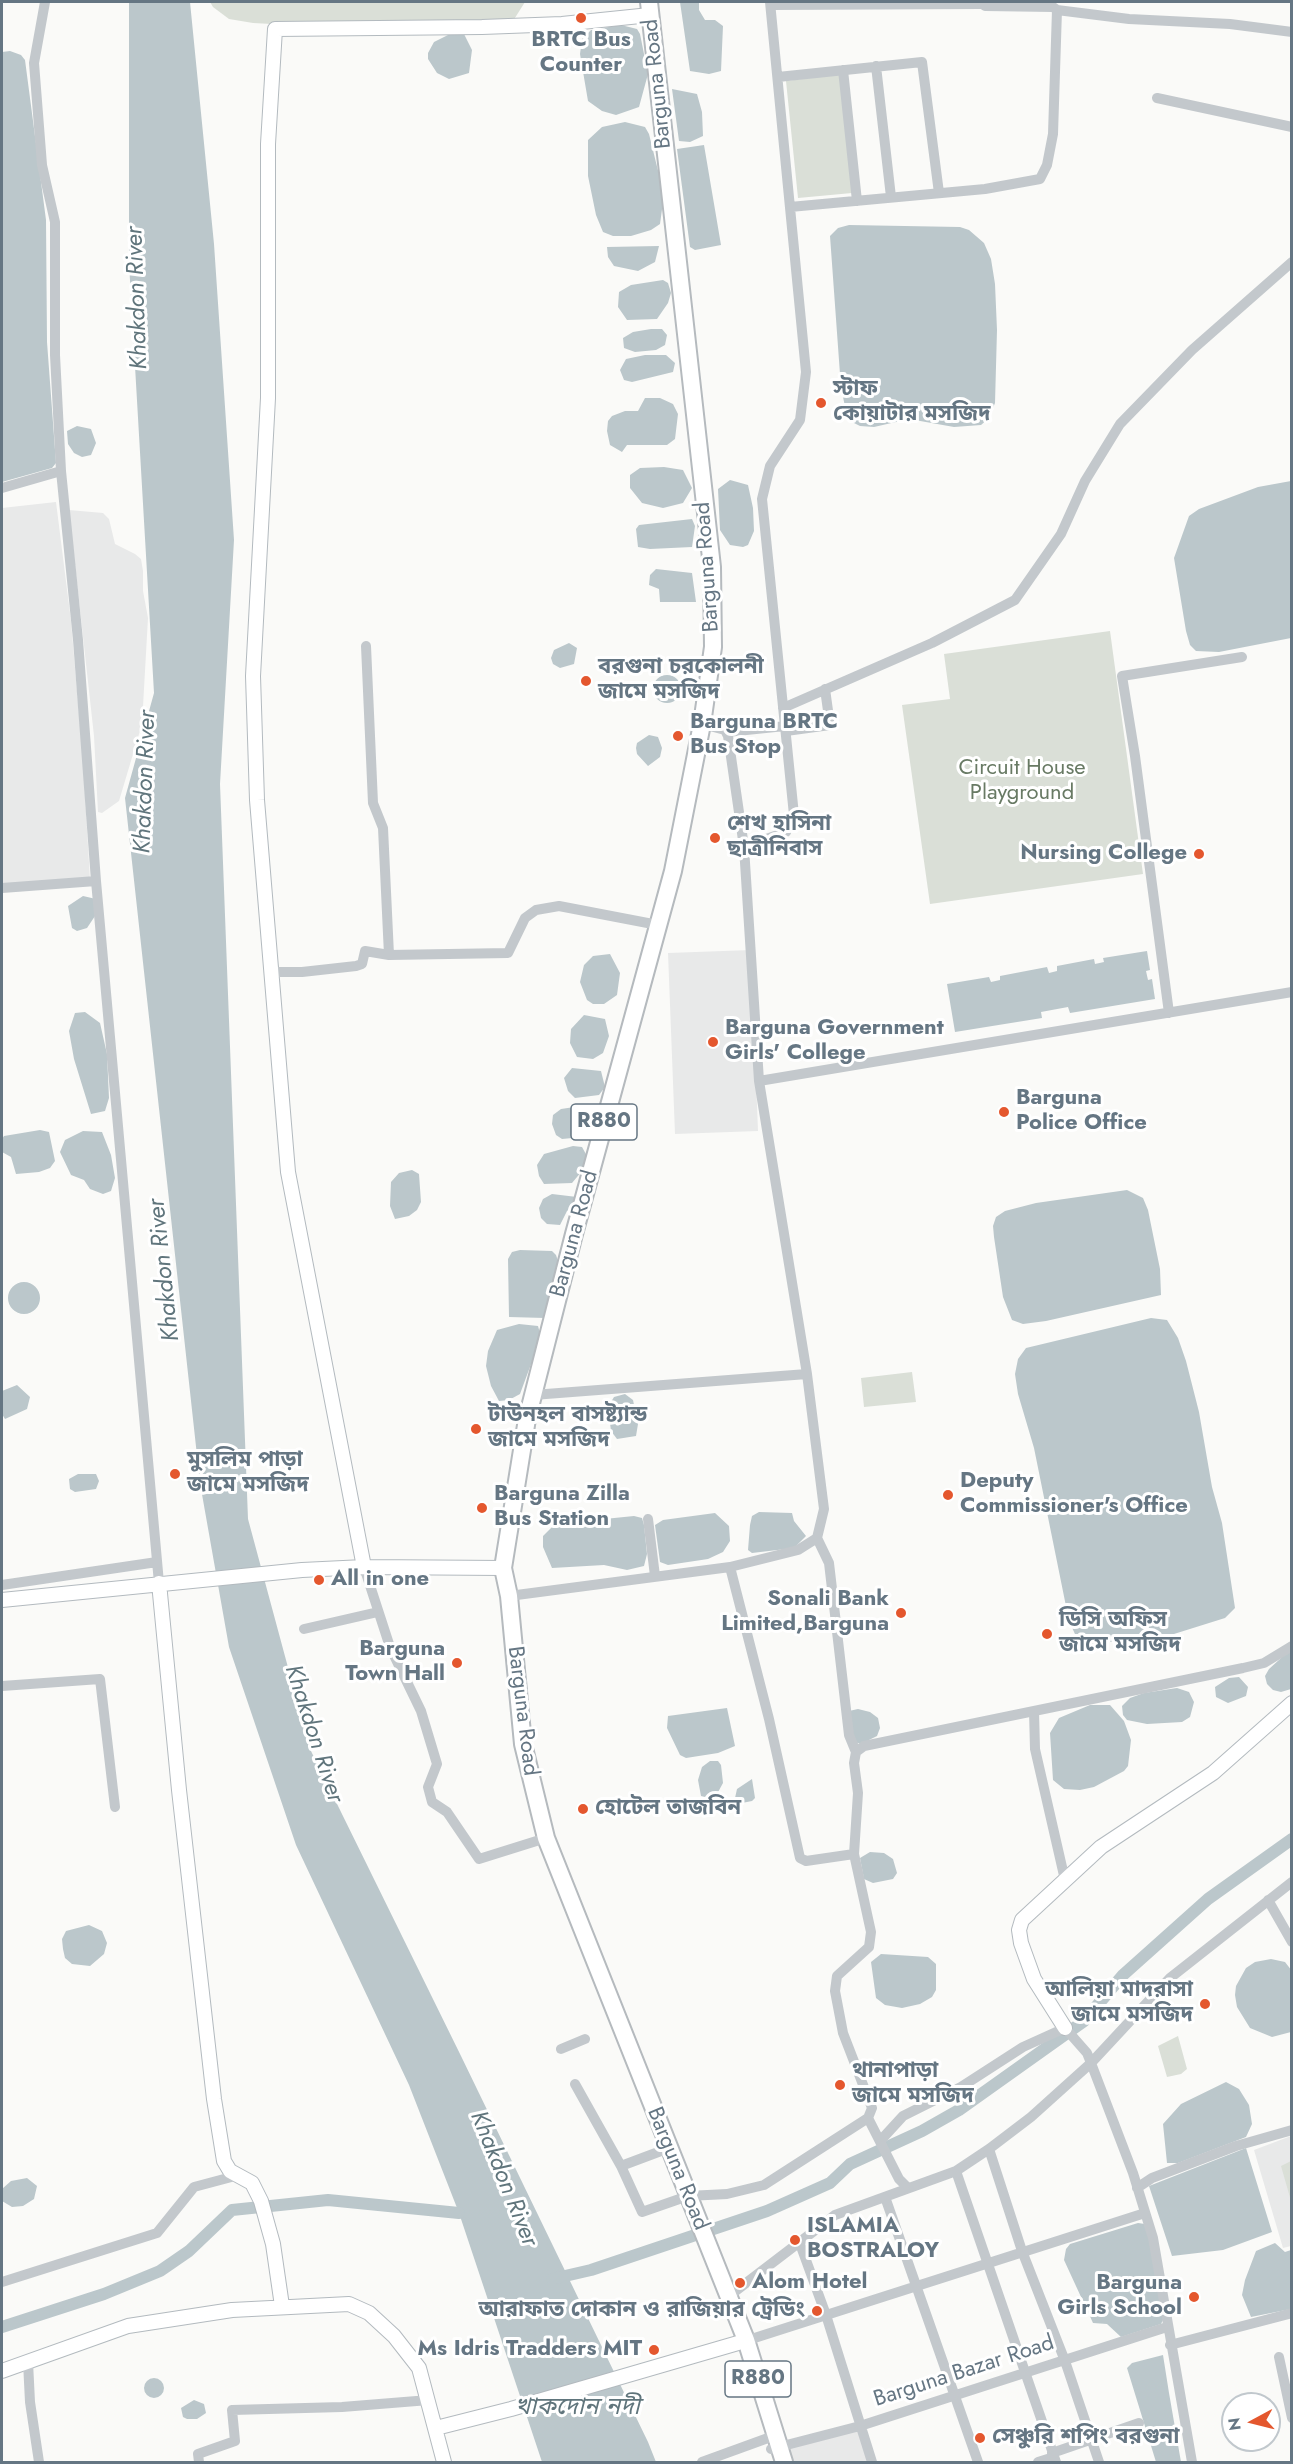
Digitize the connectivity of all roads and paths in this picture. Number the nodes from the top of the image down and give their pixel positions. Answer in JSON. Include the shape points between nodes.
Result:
{"nodes":[{"id":1,"x":45,"y":2,"type":"edge"},
{"id":2,"x":770,"y":3,"type":"edge"},
{"id":3,"x":981,"y":3,"type":"edge"},
{"id":4,"x":650,"y":8,"type":"edge"},
{"id":5,"x":1057,"y":10,"type":"junction"},
{"id":6,"x":1292,"y":32,"type":"edge"},
{"id":7,"x":876,"y":66,"type":"junction"},
{"id":8,"x":843,"y":70,"type":"junction"},
{"id":9,"x":777,"y":77,"type":"junction"},
{"id":10,"x":1157,"y":98,"type":"dead end"},
{"id":11,"x":1292,"y":128,"type":"edge"},
{"id":12,"x":939,"y":193,"type":"junction"},
{"id":13,"x":891,"y":197,"type":"junction"},
{"id":14,"x":857,"y":201,"type":"junction"},
{"id":15,"x":790,"y":207,"type":"junction"},
{"id":16,"x":1292,"y":262,"type":"edge"},
{"id":17,"x":62,"y":471,"type":"junction"},
{"id":18,"x":2,"y":488,"type":"edge"},
{"id":19,"x":366,"y":645,"type":"dead end"},
{"id":20,"x":1242,"y":657,"type":"dead end"},
{"id":21,"x":825,"y":689,"type":"junction"},
{"id":22,"x":783,"y":708,"type":"junction"},
{"id":23,"x":702,"y":724,"type":"junction"},
{"id":24,"x":785,"y":729,"type":"junction"},
{"id":25,"x":727,"y":732,"type":"junction"},
{"id":26,"x":744,"y":847,"type":"junction"},
{"id":27,"x":96,"y":880,"type":"junction"},
{"id":28,"x":2,"y":888,"type":"edge"},
{"id":29,"x":658,"y":925,"type":"junction"},
{"id":30,"x":389,"y":956,"type":"junction"},
{"id":31,"x":271,"y":972,"type":"junction"},
{"id":32,"x":1292,"y":992,"type":"edge"},
{"id":33,"x":1169,"y":1013,"type":"junction"},
{"id":34,"x":759,"y":1081,"type":"junction"},
{"id":35,"x":807,"y":1374,"type":"junction"},
{"id":36,"x":533,"y":1395,"type":"junction"},
{"id":37,"x":648,"y":1519,"type":"dead end"},
{"id":38,"x":818,"y":1538,"type":"junction"},
{"id":39,"x":157,"y":1562,"type":"junction"},
{"id":40,"x":364,"y":1567,"type":"junction"},
{"id":41,"x":730,"y":1567,"type":"junction"},
{"id":42,"x":503,"y":1568,"type":"junction"},
{"id":43,"x":655,"y":1576,"type":"junction"},
{"id":44,"x":159,"y":1583,"type":"junction"},
{"id":45,"x":2,"y":1585,"type":"edge"},
{"id":46,"x":509,"y":1596,"type":"junction"},
{"id":47,"x":2,"y":1600,"type":"edge"},
{"id":48,"x":378,"y":1612,"type":"junction"},
{"id":49,"x":304,"y":1629,"type":"dead end"},
{"id":50,"x":1292,"y":1646,"type":"edge"},
{"id":51,"x":2,"y":1686,"type":"edge"},
{"id":52,"x":1292,"y":1703,"type":"edge"},
{"id":53,"x":1034,"y":1711,"type":"junction"},
{"id":54,"x":856,"y":1752,"type":"junction"},
{"id":55,"x":115,"y":1807,"type":"dead end"},
{"id":56,"x":546,"y":1838,"type":"junction"},
{"id":57,"x":854,"y":1854,"type":"junction"},
{"id":58,"x":1065,"y":1880,"type":"junction"},
{"id":59,"x":1292,"y":1882,"type":"edge"},
{"id":60,"x":1268,"y":1900,"type":"junction"},
{"id":61,"x":1292,"y":1942,"type":"edge"},
{"id":62,"x":1065,"y":2028,"type":"junction"},
{"id":63,"x":585,"y":2039,"type":"dead end"},
{"id":64,"x":561,"y":2049,"type":"dead end"},
{"id":65,"x":1089,"y":2058,"type":"junction"},
{"id":66,"x":575,"y":2084,"type":"dead end"},
{"id":67,"x":868,"y":2118,"type":"junction"},
{"id":68,"x":1292,"y":2130,"type":"edge"},
{"id":69,"x":881,"y":2140,"type":"junction"},
{"id":70,"x":669,"y":2148,"type":"junction"},
{"id":71,"x":989,"y":2149,"type":"junction"},
{"id":72,"x":621,"y":2166,"type":"junction"},
{"id":73,"x":956,"y":2171,"type":"junction"},
{"id":74,"x":239,"y":2175,"type":"junction"},
{"id":75,"x":1137,"y":2187,"type":"junction"},
{"id":76,"x":908,"y":2188,"type":"junction"},
{"id":77,"x":688,"y":2196,"type":"junction"},
{"id":78,"x":885,"y":2197,"type":"junction"},
{"id":79,"x":1145,"y":2213,"type":"junction"},
{"id":80,"x":799,"y":2241,"type":"junction"},
{"id":81,"x":1022,"y":2251,"type":"junction"},
{"id":82,"x":988,"y":2264,"type":"junction"},
{"id":83,"x":2,"y":2280,"type":"edge"},
{"id":84,"x":915,"y":2286,"type":"junction"},
{"id":85,"x":729,"y":2296,"type":"junction"},
{"id":86,"x":282,"y":2306,"type":"junction"},
{"id":87,"x":1292,"y":2313,"type":"edge"},
{"id":88,"x":826,"y":2315,"type":"junction"},
{"id":89,"x":1167,"y":2327,"type":"junction"},
{"id":90,"x":742,"y":2342,"type":"junction"},
{"id":91,"x":1170,"y":2345,"type":"junction"},
{"id":92,"x":1279,"y":2357,"type":"dead end"},
{"id":93,"x":1065,"y":2361,"type":"junction"},
{"id":94,"x":28,"y":2362,"type":"junction"},
{"id":95,"x":2,"y":2371,"type":"edge"},
{"id":96,"x":1025,"y":2374,"type":"junction"},
{"id":97,"x":955,"y":2396,"type":"junction"},
{"id":98,"x":429,"y":2400,"type":"junction"},
{"id":99,"x":1292,"y":2418,"type":"edge"},
{"id":100,"x":1139,"y":2423,"type":"dead end"},
{"id":101,"x":860,"y":2426,"type":"junction"},
{"id":102,"x":436,"y":2428,"type":"junction"},
{"id":103,"x":1092,"y":2439,"type":"junction"},
{"id":104,"x":773,"y":2449,"type":"edge"},
{"id":105,"x":1054,"y":2457,"type":"edge"},
{"id":106,"x":39,"y":2463,"type":"edge"},
{"id":107,"x":199,"y":2463,"type":"edge"},
{"id":108,"x":444,"y":2463,"type":"edge"},
{"id":109,"x":702,"y":2463,"type":"edge"},
{"id":110,"x":784,"y":2463,"type":"edge"},
{"id":111,"x":872,"y":2463,"type":"edge"},
{"id":112,"x":978,"y":2463,"type":"edge"},
{"id":113,"x":1038,"y":2463,"type":"edge"},
{"id":114,"x":1099,"y":2463,"type":"edge"},
{"id":115,"x":1192,"y":2463,"type":"edge"}],
"edges":[{"from":1,"to":17,"type":"street","via":[[34,63],[42,165],[55,222],[55,355]]},
{"from":2,"to":3,"type":"street"},
{"from":2,"to":9,"type":"street"},
{"from":3,"to":5,"type":"street"},
{"from":4,"to":23,"type":"main road","name":"Barguna Road","number":"R880","via":[[712,567],[713,647]]},
{"from":4,"to":31,"type":"street","via":[[562,24],[276,28],[268,144],[268,398],[253,676],[257,800]]},
{"from":5,"to":6,"type":"street"},
{"from":5,"to":12,"type":"street","via":[[1053,134],[1040,179]]},
{"from":7,"to":8,"type":"street"},
{"from":7,"to":12,"type":"street","via":[[922,62]]},
{"from":7,"to":13,"type":"street"},
{"from":8,"to":9,"type":"street"},
{"from":8,"to":14,"type":"street"},
{"from":9,"to":15,"type":"street"},
{"from":10,"to":11,"type":"street"},
{"from":12,"to":13,"type":"street"},
{"from":13,"to":14,"type":"street"},
{"from":14,"to":15,"type":"street"},
{"from":15,"to":22,"type":"street","via":[[806,372],[800,420],[770,466],[762,499]]},
{"from":16,"to":21,"type":"street","via":[[1192,350],[1120,424],[1085,481],[1061,534],[1015,600],[932,643]]},
{"from":17,"to":18,"type":"street"},
{"from":17,"to":27,"type":"street"},
{"from":19,"to":30,"type":"street","via":[[373,803],[383,828]]},
{"from":20,"to":33,"type":"street","via":[[1122,676]]},
{"from":21,"to":22,"type":"street"},
{"from":21,"to":24,"type":"street","via":[[830,725]]},
{"from":22,"to":24,"type":"street"},
{"from":23,"to":25,"type":"street"},
{"from":23,"to":29,"type":"main road","name":"Barguna Road","number":"R880"},
{"from":24,"to":25,"type":"street"},
{"from":24,"to":26,"type":"street","via":[[794,815],[786,832]]},
{"from":25,"to":26,"type":"street"},
{"from":26,"to":34,"type":"street"},
{"from":27,"to":28,"type":"street"},
{"from":27,"to":39,"type":"street"},
{"from":29,"to":30,"type":"street","via":[[559,906],[536,910],[525,918],[508,953]]},
{"from":29,"to":36,"type":"main road","name":"Barguna Road","number":"R880"},
{"from":30,"to":31,"type":"street","via":[[365,951],[362,964],[357,966]]},
{"from":31,"to":40,"type":"street","via":[[288,1172]]},
{"from":32,"to":33,"type":"street"},
{"from":33,"to":34,"type":"street"},
{"from":34,"to":35,"type":"street"},
{"from":35,"to":36,"type":"street"},
{"from":35,"to":38,"type":"street","via":[[824,1509]]},
{"from":36,"to":42,"type":"main road","name":"Barguna Road","number":"R880"},
{"from":37,"to":43,"type":"street"},
{"from":38,"to":41,"type":"street","via":[[798,1550]]},
{"from":38,"to":54,"type":"street","via":[[829,1563],[849,1735]]},
{"from":39,"to":44,"type":"street"},
{"from":39,"to":45,"type":"street"},
{"from":40,"to":42,"type":"street"},
{"from":40,"to":44,"type":"street"},
{"from":40,"to":48,"type":"street"},
{"from":41,"to":43,"type":"street"},
{"from":41,"to":57,"type":"street","via":[[800,1858],[806,1861]]},
{"from":42,"to":46,"type":"main road","name":"Barguna Road","number":"R880"},
{"from":43,"to":46,"type":"street"},
{"from":44,"to":47,"type":"street"},
{"from":44,"to":74,"type":"street","via":[[214,2099],[224,2161],[230,2171]]},
{"from":46,"to":56,"type":"main road","name":"Barguna Road","number":"R880","via":[[523,1744]]},
{"from":48,"to":49,"type":"street"},
{"from":48,"to":56,"type":"street","via":[[421,1711],[437,1764],[428,1787],[432,1802],[448,1814],[479,1859]]},
{"from":50,"to":53,"type":"street","via":[[1264,1662],[1243,1668]]},
{"from":51,"to":55,"type":"street","via":[[100,1678]]},
{"from":52,"to":58,"type":"street","via":[[1213,1773],[1101,1847]]},
{"from":53,"to":54,"type":"street","via":[[875,1743]]},
{"from":53,"to":58,"type":"street","via":[[1035,1749]]},
{"from":54,"to":57,"type":"street"},
{"from":56,"to":70,"type":"main road","name":"Barguna Road","number":"R880"},
{"from":57,"to":67,"type":"street","via":[[872,1932],[869,1947],[837,1976],[835,1991],[843,2033],[872,2108]]},
{"from":58,"to":62,"type":"street","via":[[1022,1920],[1019,1930],[1034,1979]]},
{"from":59,"to":60,"type":"street"},
{"from":60,"to":61,"type":"street"},
{"from":60,"to":65,"type":"street","via":[[1170,1978]]},
{"from":62,"to":65,"type":"street"},
{"from":62,"to":69,"type":"street","via":[[1023,2047],[961,2087],[903,2116]]},
{"from":63,"to":64,"type":"street"},
{"from":65,"to":71,"type":"street","via":[[1031,2117]]},
{"from":65,"to":75,"type":"street"},
{"from":66,"to":72,"type":"street"},
{"from":67,"to":69,"type":"street"},
{"from":67,"to":77,"type":"street","via":[[764,2185],[727,2194]]},
{"from":68,"to":75,"type":"street","via":[[1236,2146]]},
{"from":69,"to":76,"type":"street"},
{"from":70,"to":72,"type":"street"},
{"from":70,"to":77,"type":"main road","name":"Barguna Road","number":"R880"},
{"from":71,"to":73,"type":"street"},
{"from":71,"to":81,"type":"street"},
{"from":72,"to":77,"type":"street","via":[[642,2212]]},
{"from":73,"to":76,"type":"street"},
{"from":73,"to":82,"type":"street"},
{"from":74,"to":83,"type":"street","via":[[194,2187],[157,2233]]},
{"from":74,"to":86,"type":"street","via":[[252,2183],[261,2201],[273,2244]]},
{"from":75,"to":79,"type":"street"},
{"from":76,"to":78,"type":"street"},
{"from":77,"to":85,"type":"main road","name":"Barguna Road","number":"R880"},
{"from":78,"to":80,"type":"street","via":[[835,2215]]},
{"from":78,"to":84,"type":"street"},
{"from":79,"to":81,"type":"street"},
{"from":79,"to":89,"type":"street","via":[[1153,2238]]},
{"from":80,"to":85,"type":"street"},
{"from":80,"to":88,"type":"street"},
{"from":81,"to":82,"type":"street"},
{"from":81,"to":93,"type":"street"},
{"from":82,"to":84,"type":"street"},
{"from":82,"to":96,"type":"street"},
{"from":84,"to":88,"type":"street"},
{"from":84,"to":97,"type":"street"},
{"from":85,"to":90,"type":"main road","name":"Barguna Road","number":"R880"},
{"from":86,"to":94,"type":"street","via":[[129,2326]]},
{"from":86,"to":98,"type":"street","via":[[349,2304],[369,2313],[394,2336],[419,2368]]},
{"from":87,"to":91,"type":"street"},
{"from":88,"to":90,"type":"street"},
{"from":88,"to":101,"type":"street"},
{"from":89,"to":91,"type":"street"},
{"from":89,"to":93,"type":"street","name":"Barguna Bazar Road"},
{"from":90,"to":102,"type":"street"},
{"from":90,"to":104,"type":"main road","name":"Barguna Road","number":"R880"},
{"from":91,"to":115,"type":"street"},
{"from":92,"to":99,"type":"street"},
{"from":93,"to":96,"type":"street","name":"Barguna Bazar Road"},
{"from":93,"to":103,"type":"street"},
{"from":94,"to":95,"type":"street"},
{"from":94,"to":106,"type":"street"},
{"from":96,"to":97,"type":"street","name":"Barguna Bazar Road"},
{"from":96,"to":105,"type":"street"},
{"from":97,"to":101,"type":"street","name":"Barguna Bazar Road"},
{"from":97,"to":112,"type":"street"},
{"from":98,"to":102,"type":"street"},
{"from":98,"to":107,"type":"street","via":[[232,2410],[235,2441],[198,2454]]},
{"from":100,"to":103,"type":"street"},
{"from":101,"to":104,"type":"street","name":"Barguna Bazar Road"},
{"from":101,"to":111,"type":"street"},
{"from":102,"to":108,"type":"street"},
{"from":103,"to":105,"type":"street"},
{"from":103,"to":114,"type":"street"},
{"from":104,"to":109,"type":"street","name":"Barguna Bazar Road"},
{"from":104,"to":110,"type":"main road","name":"Barguna Road","number":"R880"},
{"from":105,"to":113,"type":"street"}]}
